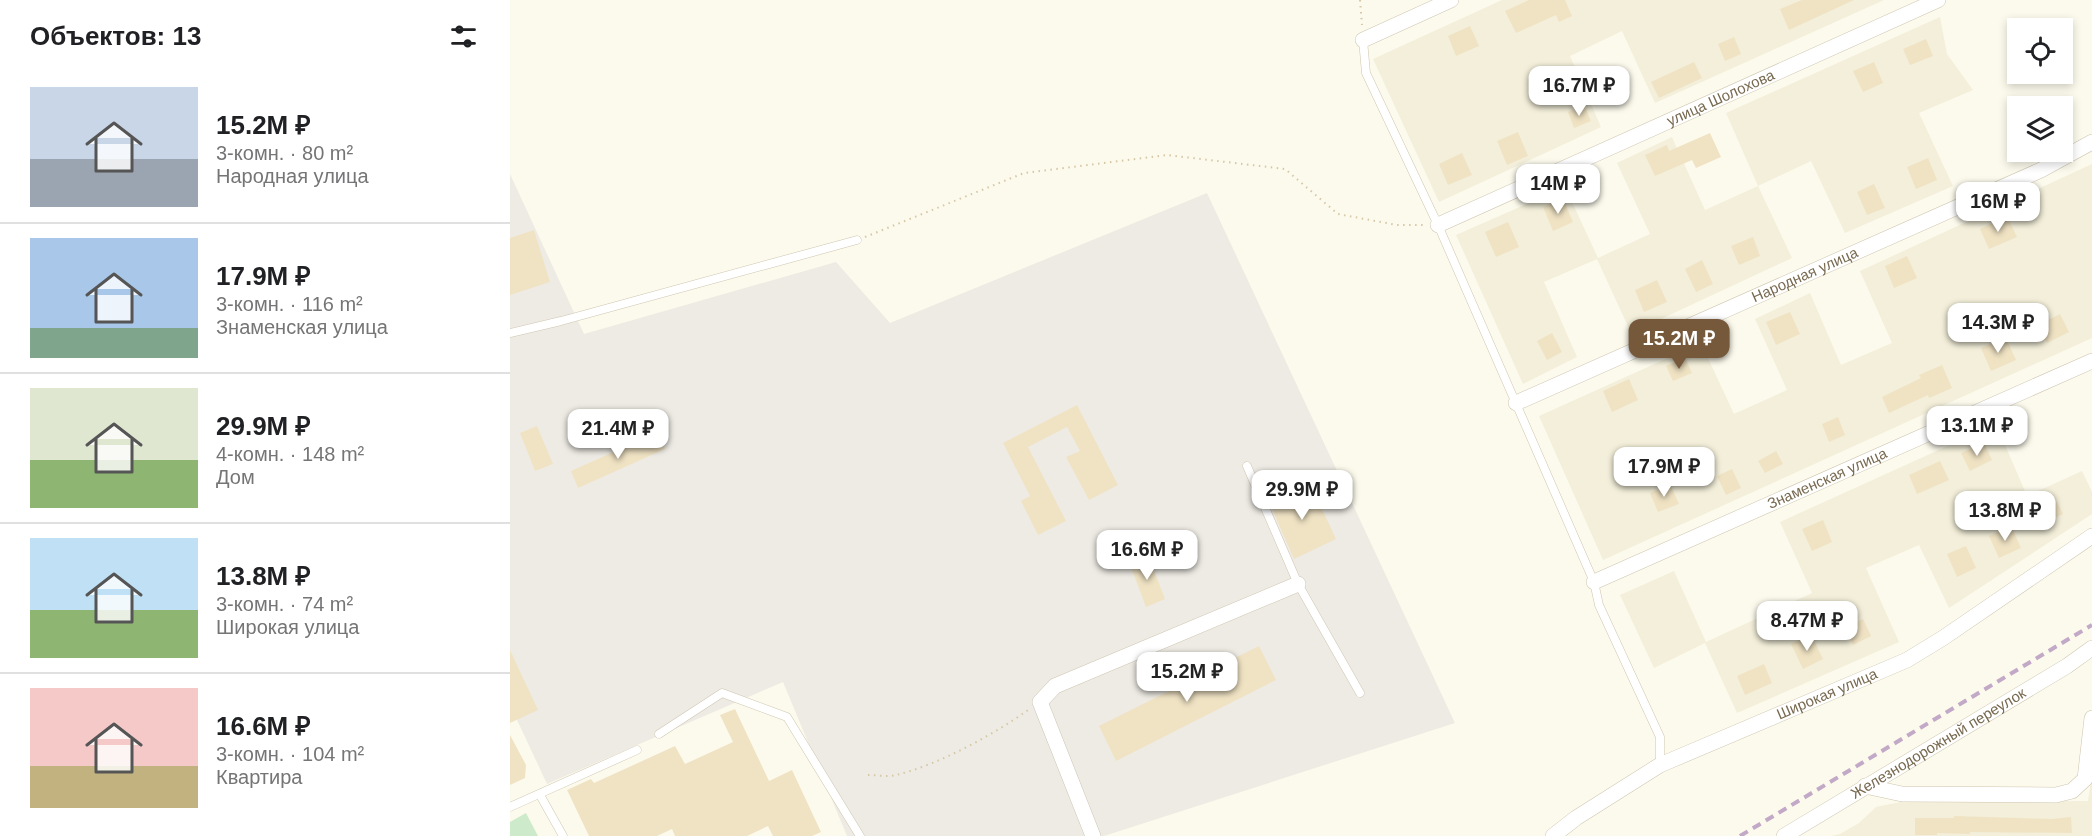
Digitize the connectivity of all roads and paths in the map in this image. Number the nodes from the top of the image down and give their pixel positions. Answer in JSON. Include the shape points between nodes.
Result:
{"nodes":[{"id":1,"x":1360,"y":0,"type":"edge"},
{"id":2,"x":1451,"y":0,"type":"edge"},
{"id":3,"x":1938,"y":0,"type":"edge"},
{"id":4,"x":1363,"y":40,"type":"junction"},
{"id":5,"x":2092,"y":142,"type":"edge"},
{"id":6,"x":1438,"y":225,"type":"junction"},
{"id":7,"x":857,"y":240,"type":"joint"},
{"id":8,"x":510,"y":333,"type":"edge"},
{"id":9,"x":2092,"y":361,"type":"edge"},
{"id":10,"x":1516,"y":403,"type":"junction"},
{"id":11,"x":1247,"y":466,"type":"dead end"},
{"id":12,"x":2092,"y":536,"type":"edge"},
{"id":13,"x":1594,"y":582,"type":"junction"},
{"id":14,"x":1298,"y":584,"type":"junction"},
{"id":15,"x":2092,"y":648,"type":"edge"},
{"id":16,"x":1360,"y":693,"type":"dead end"},
{"id":17,"x":1040,"y":702,"type":"junction"},
{"id":18,"x":2092,"y":718,"type":"edge"},
{"id":19,"x":659,"y":734,"type":"dead end"},
{"id":20,"x":637,"y":750,"type":"dead end"},
{"id":21,"x":1660,"y":765,"type":"junction"},
{"id":22,"x":868,"y":775,"type":"dead end"},
{"id":23,"x":1865,"y":786,"type":"junction"},
{"id":24,"x":540,"y":795,"type":"junction"},
{"id":25,"x":510,"y":807,"type":"edge"},
{"id":26,"x":562,"y":836,"type":"edge"},
{"id":27,"x":860,"y":836,"type":"edge"},
{"id":28,"x":1093,"y":836,"type":"edge"},
{"id":29,"x":1553,"y":836,"type":"edge"},
{"id":30,"x":1784,"y":836,"type":"edge"}],
"edges":[{"from":1,"to":4,"type":"path"},
{"from":2,"to":4,"type":"street"},
{"from":3,"to":6,"type":"street","name":"улица Шолохова"},
{"from":4,"to":6,"type":"lane","via":[[1366,73]]},
{"from":5,"to":10,"type":"street","name":"Народная улица","via":[[2030,175]]},
{"from":6,"to":7,"type":"path","via":[[1397,225],[1338,214],[1285,169],[1167,155],[1024,173]]},
{"from":6,"to":10,"type":"lane"},
{"from":7,"to":8,"type":"lane"},
{"from":9,"to":13,"type":"street","name":"Знаменская улица"},
{"from":10,"to":13,"type":"lane"},
{"from":11,"to":14,"type":"lane"},
{"from":12,"to":21,"type":"street","name":"Широкая улица","via":[[1907,660]]},
{"from":13,"to":21,"type":"lane","via":[[1599,605],[1660,737]]},
{"from":14,"to":16,"type":"lane"},
{"from":14,"to":17,"type":"street","via":[[1055,687]]},
{"from":15,"to":23,"type":"street","name":"Железнодорожный переулок"},
{"from":17,"to":22,"type":"path","via":[[998,731],[925,765],[893,776]]},
{"from":17,"to":28,"type":"street"},
{"from":18,"to":23,"type":"street","via":[[2085,779],[2072,791],[2056,795],[1902,794]]},
{"from":19,"to":27,"type":"lane","via":[[722,693],[787,717]]},
{"from":20,"to":24,"type":"lane"},
{"from":21,"to":29,"type":"street","name":"Широкая улица"},
{"from":23,"to":30,"type":"street","name":"Железнодорожный переулок"},
{"from":24,"to":25,"type":"lane"},
{"from":24,"to":26,"type":"lane"}]}
